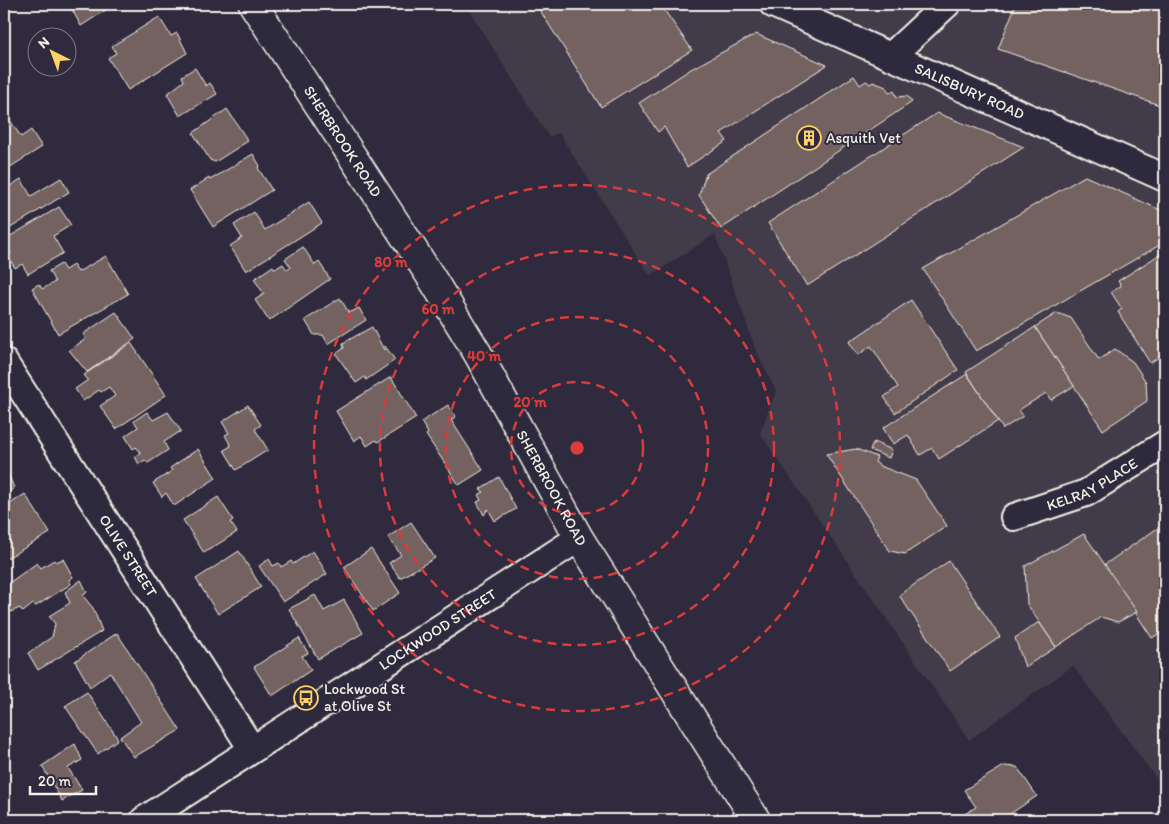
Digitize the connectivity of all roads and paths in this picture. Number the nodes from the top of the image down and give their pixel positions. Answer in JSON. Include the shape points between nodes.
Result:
{"nodes":[{"id":1,"x":253,"y":4,"type":"edge"},
{"id":2,"x":773,"y":4,"type":"edge"},
{"id":3,"x":947,"y":4,"type":"edge"},
{"id":4,"x":891,"y":56,"type":"junction"},
{"id":5,"x":1165,"y":178,"type":"edge"},
{"id":6,"x":4,"y":362,"type":"edge"},
{"id":7,"x":1165,"y":444,"type":"edge"},
{"id":8,"x":1014,"y":517,"type":"dead end"},
{"id":9,"x":579,"y":538,"type":"junction"},
{"id":10,"x":252,"y":749,"type":"junction"},
{"id":11,"x":144,"y":820,"type":"edge"},
{"id":12,"x":756,"y":820,"type":"edge"}],
"edges":[{"from":1,"to":9,"type":"main road","name":"SHERBROOK ROAD","via":[[432,277]]},
{"from":2,"to":4,"type":"street","name":"SALISBURY ROAD"},
{"from":3,"to":4,"type":"street"},
{"from":4,"to":5,"type":"street","name":"SALISBURY ROAD"},
{"from":6,"to":10,"type":"street","name":"OLIVE STREET"},
{"from":7,"to":8,"type":"street","name":"KELRAY PLACE","via":[[1086,493]]},
{"from":9,"to":10,"type":"street","name":"LOCKWOOD STREET"},
{"from":9,"to":12,"type":"main road","name":"SHERBROOK ROAD"},
{"from":10,"to":11,"type":"street","name":"LOCKWOOD STREET"}]}
